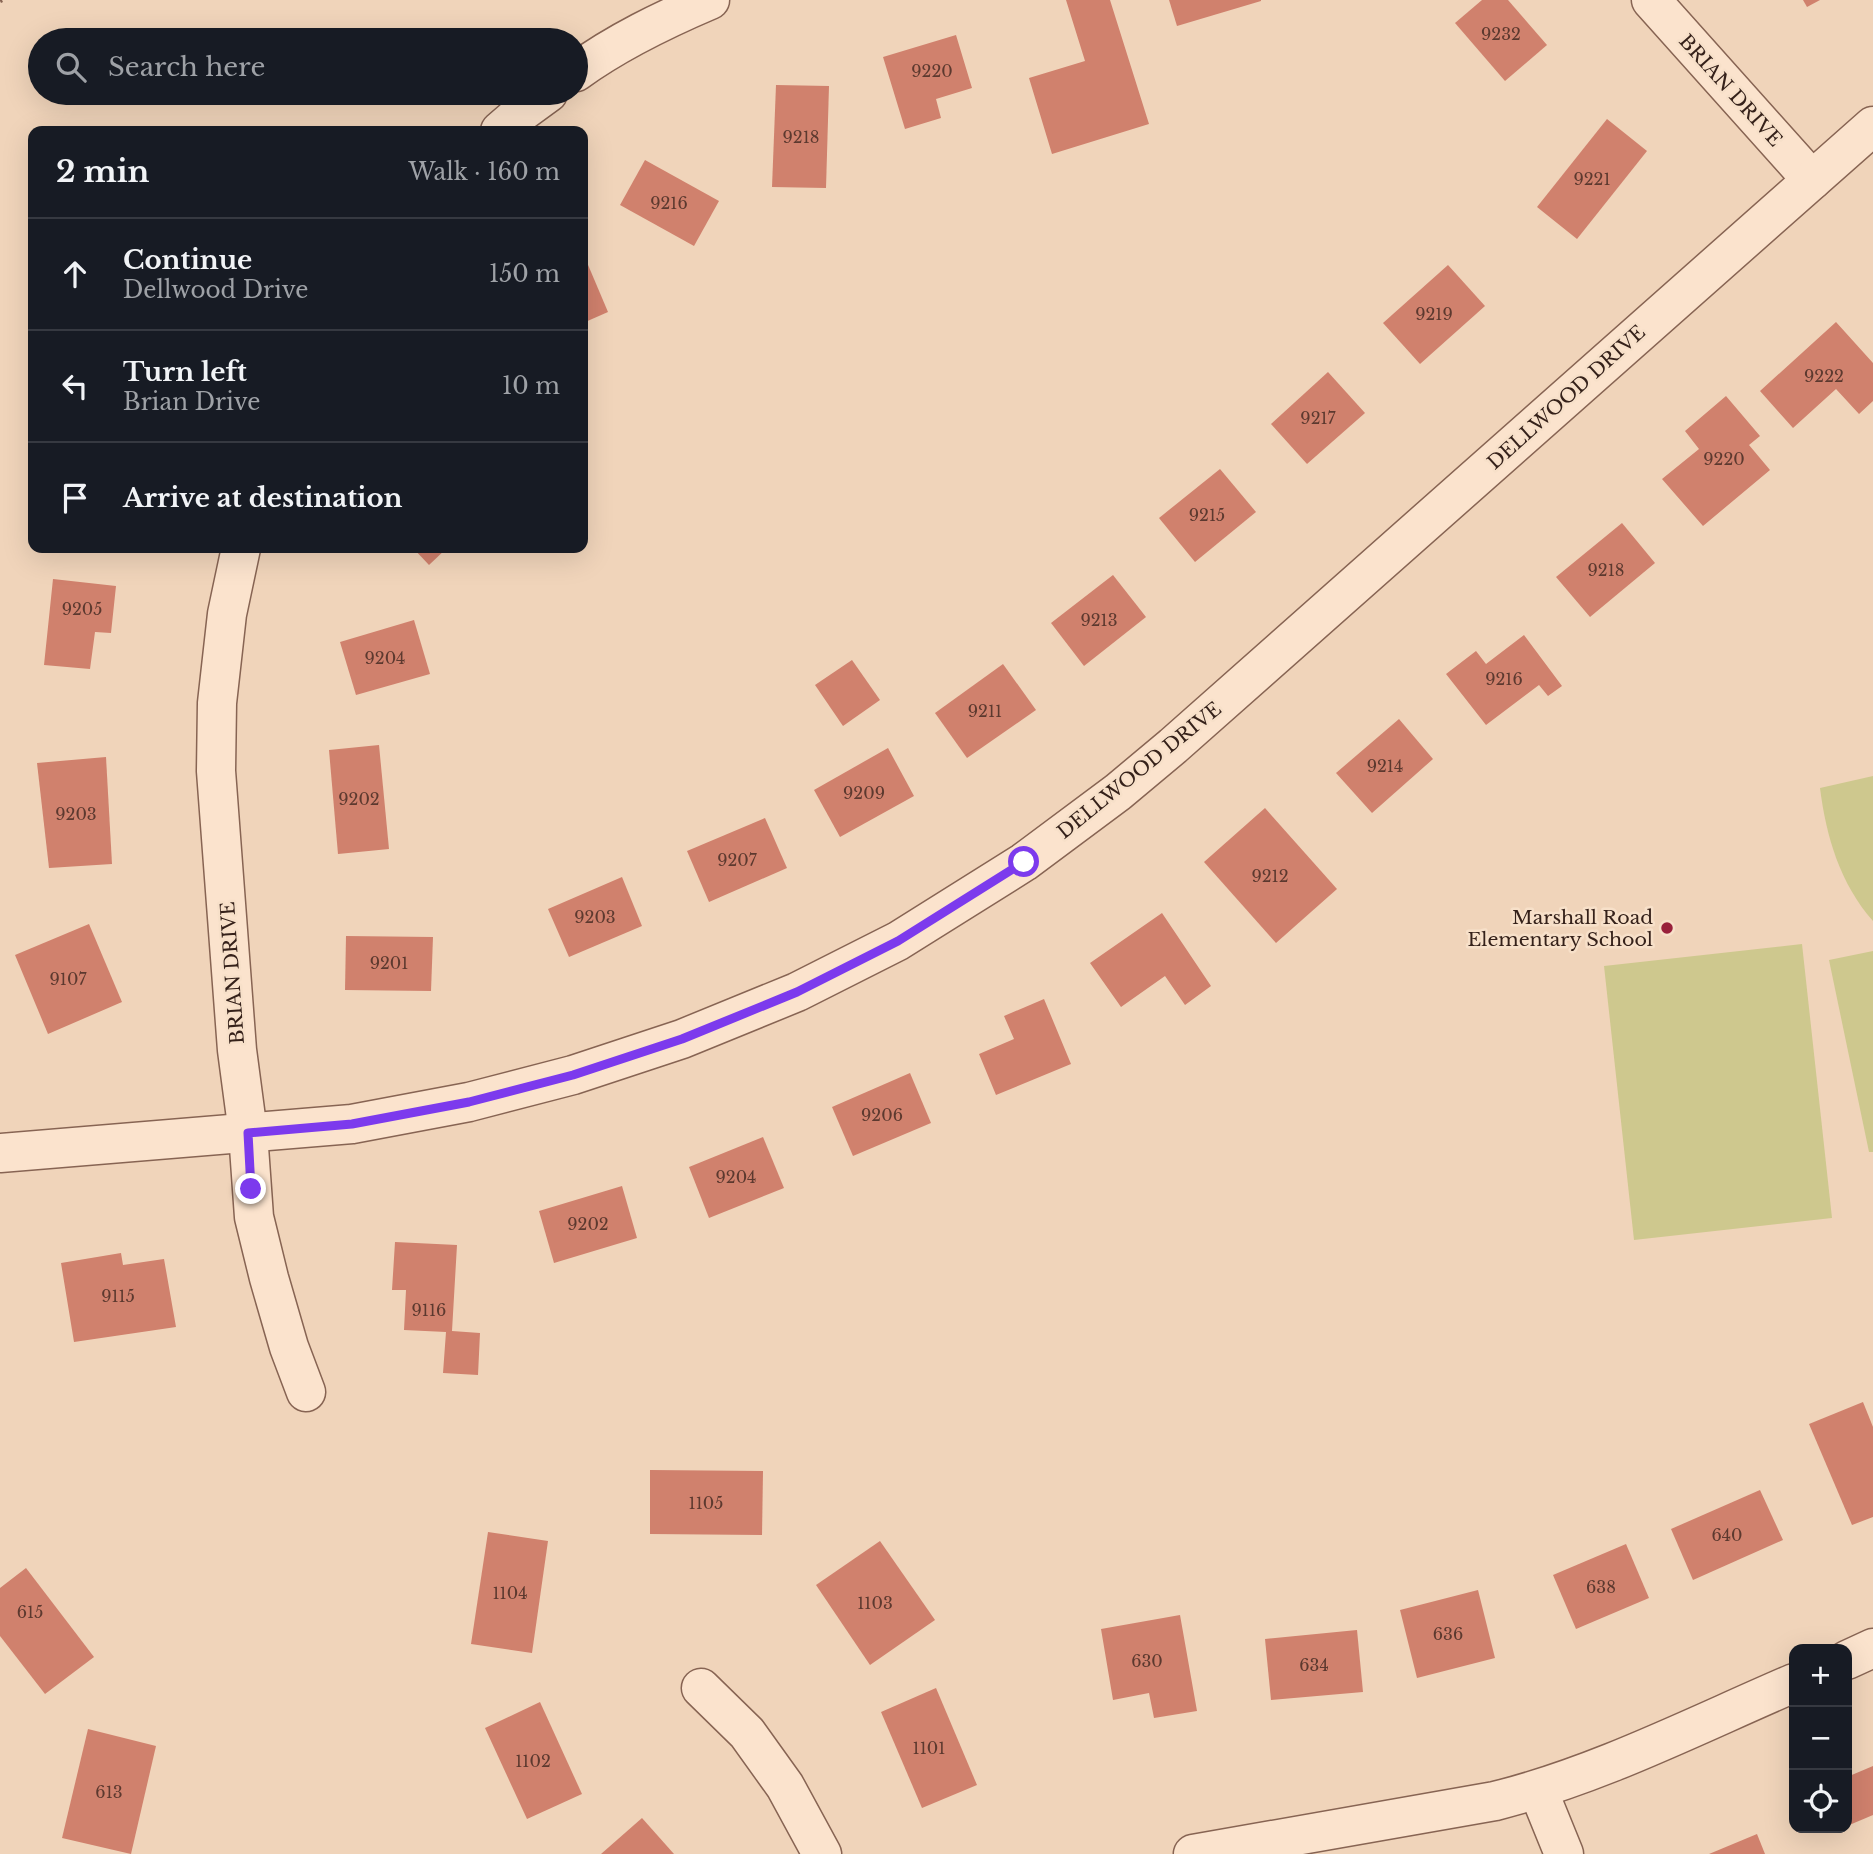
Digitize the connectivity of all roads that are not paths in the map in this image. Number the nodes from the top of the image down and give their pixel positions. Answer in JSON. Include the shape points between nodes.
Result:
{"nodes":[{"id":1,"x":710,"y":0,"type":"edge"},
{"id":2,"x":1651,"y":0,"type":"edge"},
{"id":3,"x":588,"y":63,"type":"edge"},
{"id":4,"x":532,"y":105,"type":"edge"},
{"id":5,"x":506,"y":126,"type":"edge"},
{"id":6,"x":1873,"y":126,"type":"edge"},
{"id":7,"x":1812,"y":180,"type":"junction"},
{"id":8,"x":240,"y":553,"type":"edge"},
{"id":9,"x":248,"y":1133,"type":"junction"},
{"id":10,"x":0,"y":1153,"type":"edge"},
{"id":11,"x":306,"y":1392,"type":"dead end"},
{"id":12,"x":1873,"y":1648,"type":"edge"},
{"id":13,"x":1852,"y":1658,"type":"edge"},
{"id":14,"x":1789,"y":1685,"type":"edge"},
{"id":15,"x":701,"y":1688,"type":"dead end"},
{"id":16,"x":1538,"y":1790,"type":"junction"},
{"id":17,"x":822,"y":1854,"type":"edge"},
{"id":18,"x":1193,"y":1854,"type":"edge"},
{"id":19,"x":1564,"y":1854,"type":"edge"}],
"edges":[{"from":1,"to":3,"type":"street","via":[[663,20]]},
{"from":2,"to":7,"type":"street","name":"BRIAN DRIVE"},
{"from":4,"to":5,"type":"street"},
{"from":6,"to":7,"type":"street","name":"DELLWOOD DRIVE"},
{"from":7,"to":9,"type":"street","name":"DELLWOOD DRIVE","via":[[1173,746],[1024,862],[898,941],[797,992],[682,1039],[573,1075],[469,1102],[365,1121]]},
{"from":8,"to":9,"type":"street","name":"BRIAN DRIVE","via":[[224,639],[216,771],[237,1050]]},
{"from":9,"to":10,"type":"street","name":"DELLWOOD DRIVE"},
{"from":9,"to":11,"type":"street","name":"BRIAN DRIVE","via":[[254,1217]]},
{"from":12,"to":13,"type":"street"},
{"from":14,"to":16,"type":"street"},
{"from":15,"to":17,"type":"street","via":[[747,1733],[785,1786]]},
{"from":16,"to":18,"type":"street"},
{"from":16,"to":19,"type":"street"}]}
